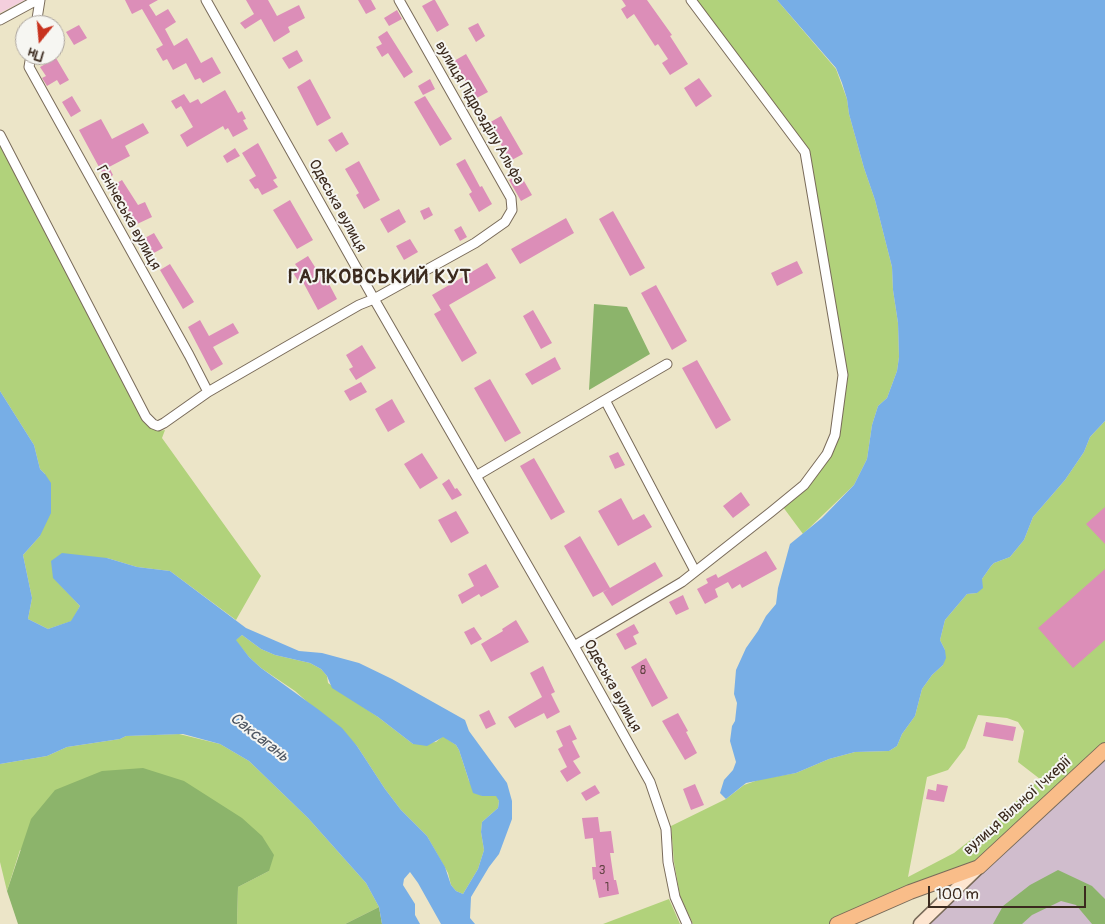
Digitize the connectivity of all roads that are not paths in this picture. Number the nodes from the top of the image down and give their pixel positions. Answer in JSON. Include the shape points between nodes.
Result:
{"nodes":[{"id":1,"x":39,"y":0,"type":"edge"},
{"id":2,"x":206,"y":0,"type":"edge"},
{"id":3,"x":399,"y":0,"type":"edge"},
{"id":4,"x":691,"y":0,"type":"edge"},
{"id":5,"x":37,"y":15,"type":"edge"},
{"id":6,"x":0,"y":20,"type":"edge"},
{"id":7,"x":29,"y":65,"type":"edge"},
{"id":8,"x":0,"y":135,"type":"edge"},
{"id":9,"x":374,"y":299,"type":"junction"},
{"id":10,"x":667,"y":364,"type":"dead end"},
{"id":11,"x":208,"y":392,"type":"junction"},
{"id":12,"x":605,"y":400,"type":"junction"},
{"id":13,"x":476,"y":476,"type":"junction"},
{"id":14,"x":695,"y":571,"type":"junction"},
{"id":15,"x":574,"y":646,"type":"junction"},
{"id":16,"x":1105,"y":750,"type":"edge"},
{"id":17,"x":979,"y":867,"type":"junction"},
{"id":18,"x":687,"y":924,"type":"edge"},
{"id":19,"x":837,"y":924,"type":"edge"},
{"id":20,"x":920,"y":924,"type":"edge"}],
"edges":[{"from":1,"to":5,"type":"street"},
{"from":1,"to":6,"type":"street"},
{"from":2,"to":9,"type":"street","name":"Одеська вулиця"},
{"from":3,"to":9,"type":"street","name":"вулиця Підрозділу Альфа","via":[[512,198],[512,210],[505,222],[462,250]]},
{"from":4,"to":14,"type":"street","via":[[805,152],[843,375],[835,435],[827,454],[804,485]]},
{"from":7,"to":11,"type":"street","name":"Генічеська вулиця"},
{"from":8,"to":11,"type":"street","name":"вулиця Підрозділу Альфа","via":[[146,417],[158,426],[164,424]]},
{"from":9,"to":11,"type":"street","name":"вулиця Підрозділу Альфа"},
{"from":9,"to":13,"type":"street","name":"Одеська вулиця"},
{"from":10,"to":12,"type":"street"},
{"from":12,"to":13,"type":"street"},
{"from":12,"to":14,"type":"street"},
{"from":13,"to":15,"type":"street","name":"Одеська вулиця"},
{"from":14,"to":15,"type":"street","via":[[682,582]]},
{"from":15,"to":18,"type":"street","name":"Одеська вулиця","via":[[650,782],[666,829],[675,897]]},
{"from":16,"to":17,"type":"main road","name":"вулиця Вільної Ічкерії"},
{"from":17,"to":19,"type":"main road","name":"вулиця Вільної Ічкерії","via":[[910,892]]},
{"from":17,"to":20,"type":"street"}]}
